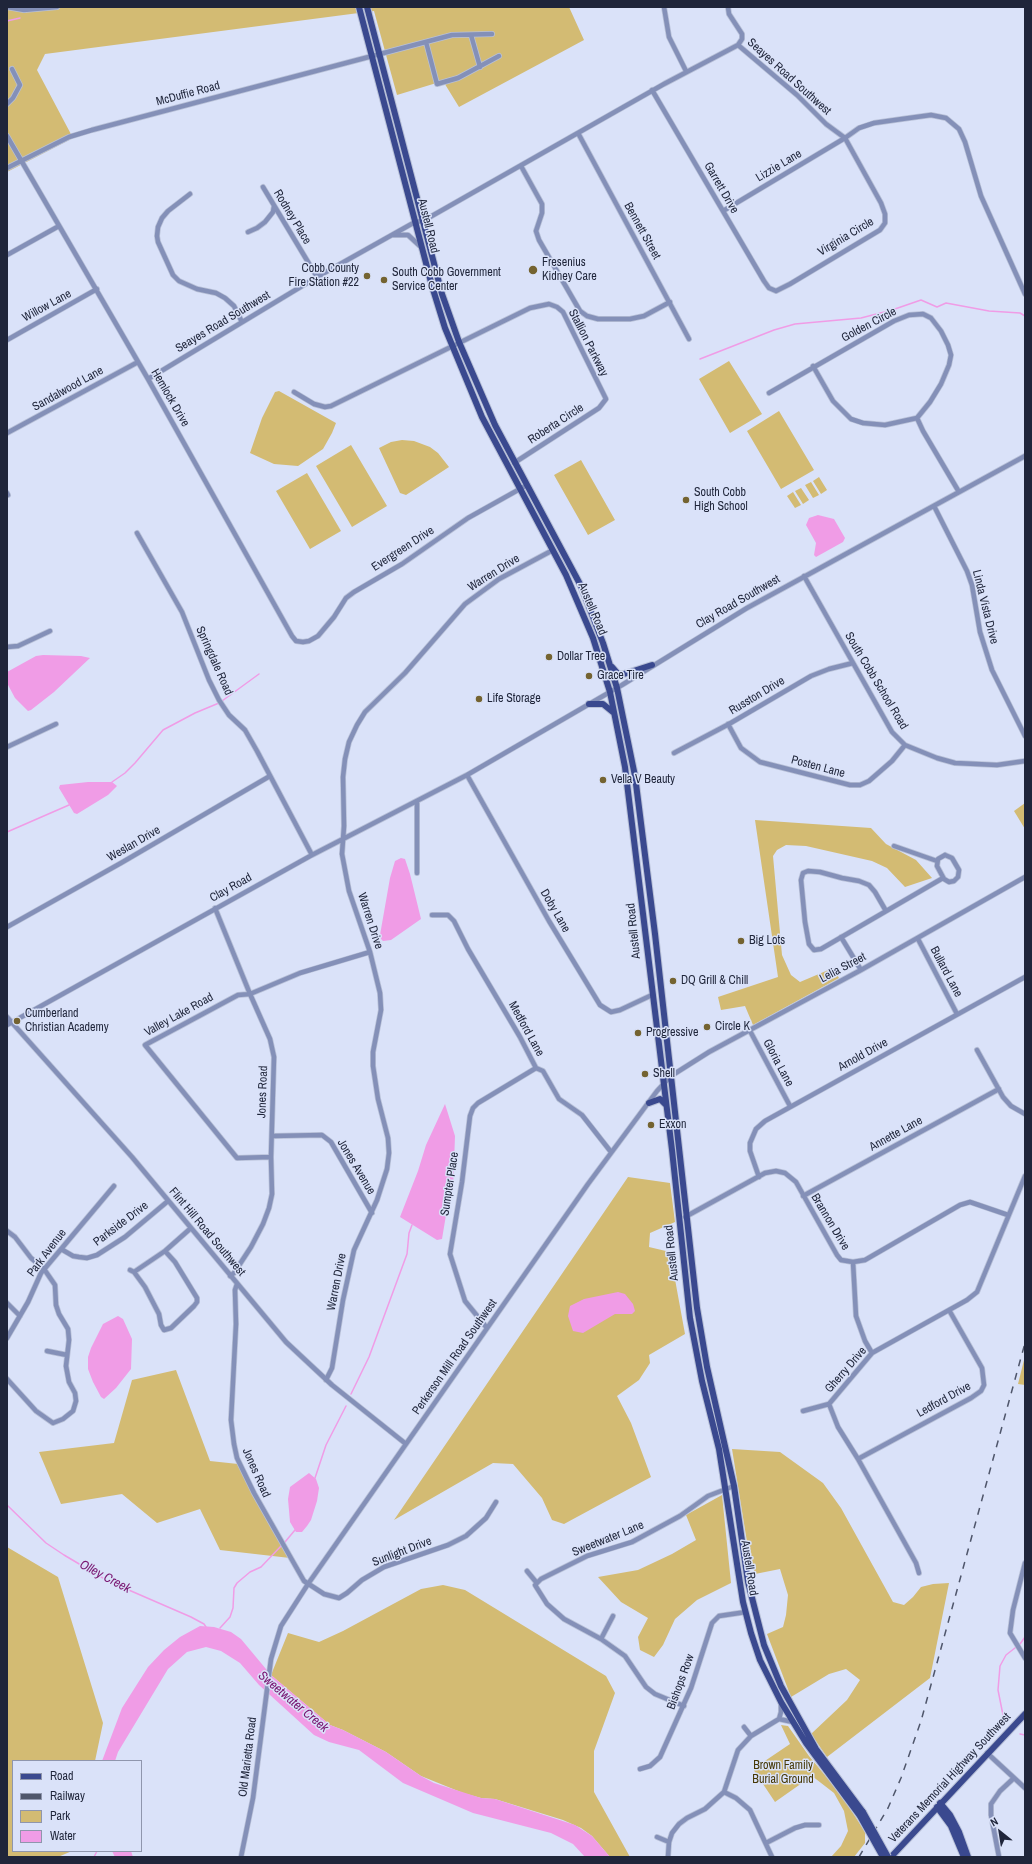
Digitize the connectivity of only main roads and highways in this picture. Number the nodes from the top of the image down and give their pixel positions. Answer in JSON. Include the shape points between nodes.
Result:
{"nodes":[{"id":1,"x":358,"y":7,"type":"edge"},
{"id":2,"x":367,"y":7,"type":"edge"},
{"id":3,"x":610,"y":665,"type":"junction"},
{"id":4,"x":652,"y":665,"type":"road end"},
{"id":5,"x":589,"y":704,"type":"road end"},
{"id":6,"x":615,"y":714,"type":"junction"},
{"id":7,"x":648,"y":1102,"type":"road end"},
{"id":8,"x":666,"y":1105,"type":"junction"},
{"id":9,"x":1025,"y":1714,"type":"edge"},
{"id":10,"x":938,"y":1805,"type":"junction"},
{"id":11,"x":862,"y":1814,"type":"junction"},
{"id":12,"x":883,"y":1857,"type":"edge"},
{"id":13,"x":888,"y":1857,"type":"edge"},
{"id":14,"x":891,"y":1857,"type":"edge"},
{"id":15,"x":964,"y":1857,"type":"edge"},
{"id":16,"x":968,"y":1857,"type":"edge"}],
"edges":[{"from":1,"to":6,"type":"main road","name":"Austell Road","via":[[435,298],[452,347],[479,411],[553,550],[589,626]]},
{"from":2,"to":3,"type":"main road","name":"Austell Road","via":[[442,294],[459,342],[479,391],[514,463],[581,586]]},
{"from":3,"to":4,"type":"main road","via":[[618,674],[624,674]]},
{"from":3,"to":11,"type":"main road","name":"Austell Road","via":[[634,776],[701,1332],[734,1486],[748,1582],[757,1623],[769,1659],[787,1698],[816,1749]]},
{"from":5,"to":6,"type":"main road","via":[[603,704]]},
{"from":6,"to":8,"type":"main road","name":"Austell Road","via":[[625,767]]},
{"from":7,"to":8,"type":"main road","via":[[660,1099]]},
{"from":8,"to":11,"type":"main road","name":"Austell Road","via":[[693,1337],[719,1449],[746,1612],[760,1660],[792,1722],[824,1769]]},
{"from":9,"to":10,"type":"main road","name":"Veterans Memorial Highway Southwest"},
{"from":10,"to":14,"type":"main road","name":"Veterans Memorial Highway Southwest"},
{"from":10,"to":15,"type":"main road","via":[[954,1830]]},
{"from":10,"to":16,"type":"main road","via":[[950,1815],[960,1832]]},
{"from":11,"to":12,"type":"main road","name":"Austell Road","bridge":true},
{"from":11,"to":13,"type":"main road","name":"Austell Road","bridge":true}]}
